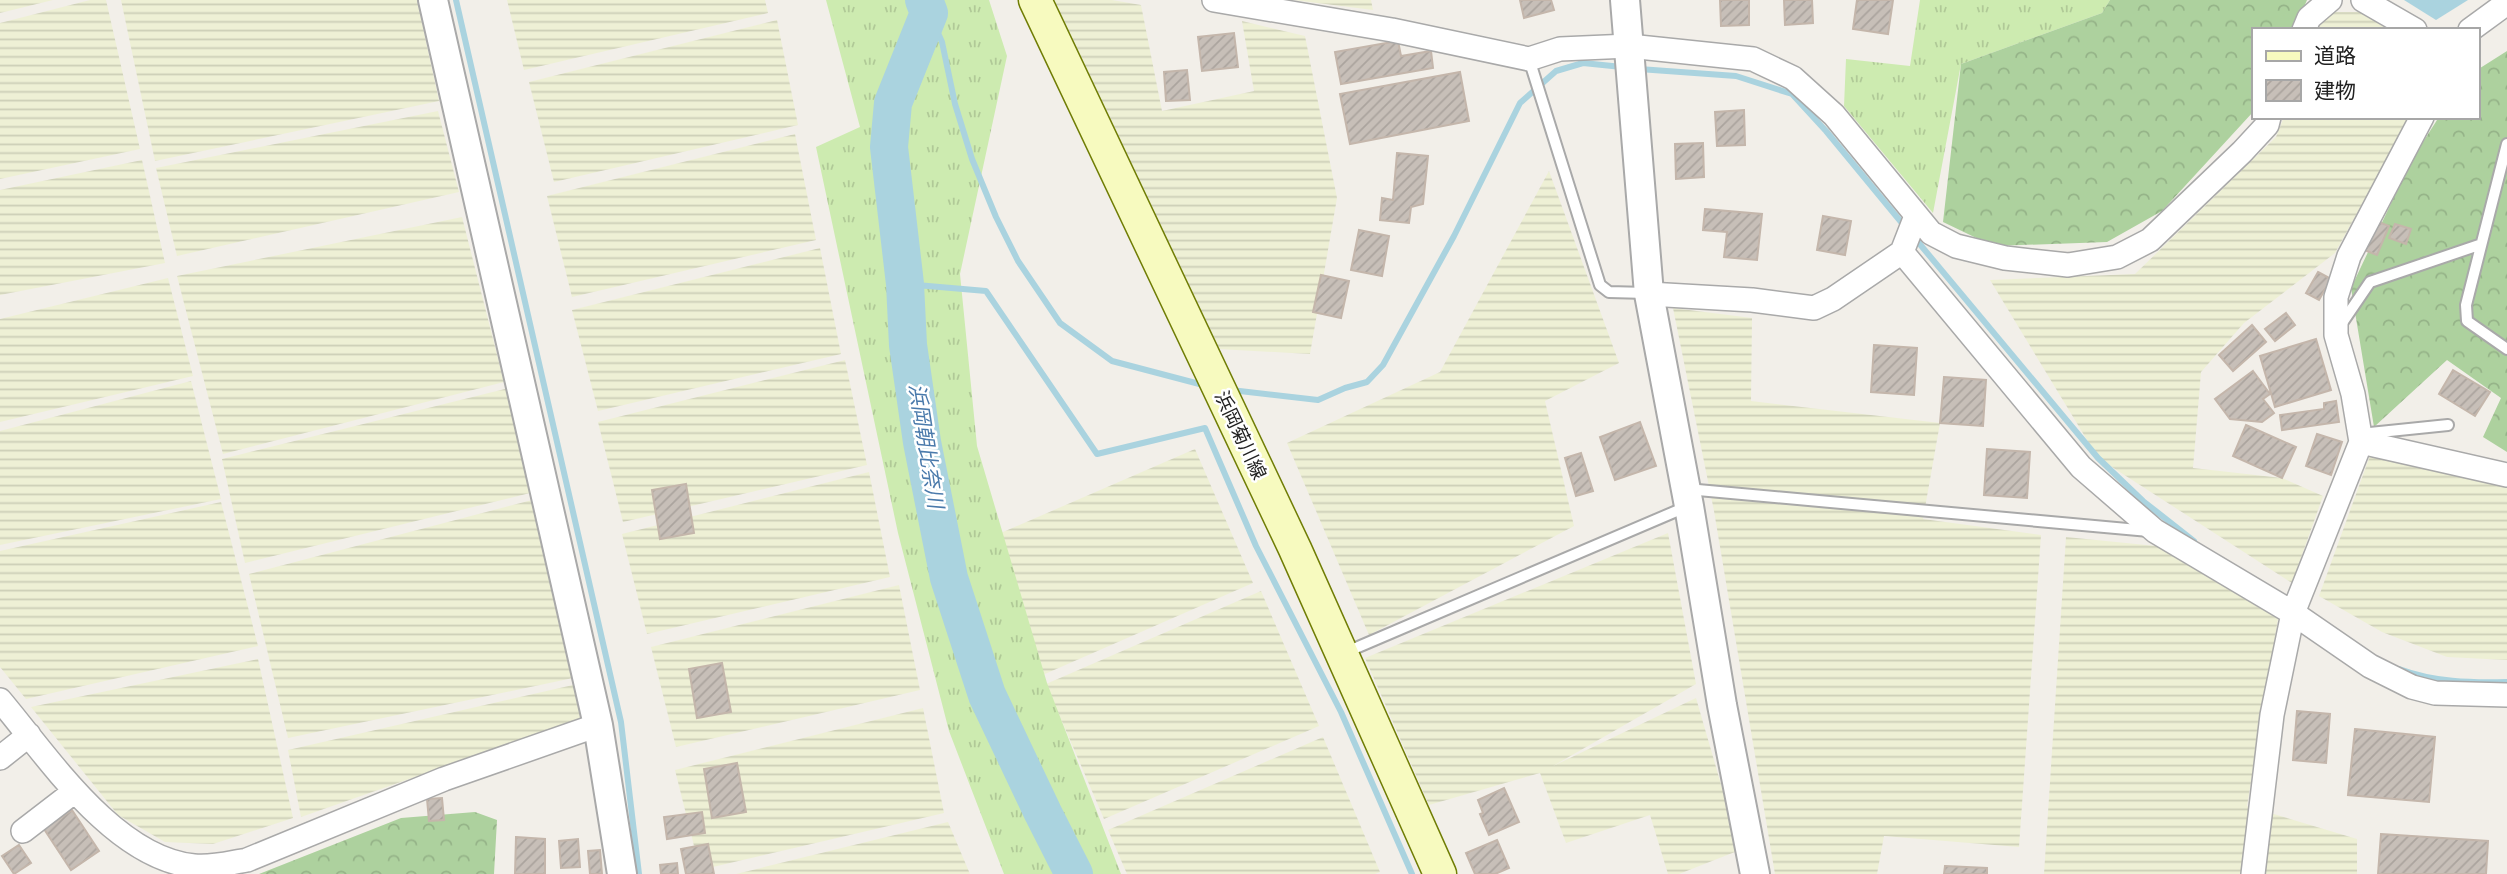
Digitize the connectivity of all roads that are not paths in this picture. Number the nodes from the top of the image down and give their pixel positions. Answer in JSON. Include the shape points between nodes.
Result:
{"nodes":[{"id":1,"x":433,"y":0,"type":"edge"},
{"id":2,"x":1035,"y":0,"type":"edge"},
{"id":3,"x":1214,"y":0,"type":"edge"},
{"id":4,"x":1625,"y":0,"type":"edge"},
{"id":5,"x":2330,"y":0,"type":"edge"},
{"id":6,"x":2363,"y":0,"type":"edge"},
{"id":7,"x":2507,"y":3,"type":"edge"},
{"id":8,"x":2305,"y":28,"type":"edge"},
{"id":9,"x":2412,"y":28,"type":"edge"},
{"id":10,"x":2473,"y":28,"type":"edge"},
{"id":11,"x":1629,"y":46,"type":"junction"},
{"id":12,"x":1529,"y":59,"type":"junction"},
{"id":13,"x":2268,"y":119,"type":"edge"},
{"id":14,"x":2421,"y":119,"type":"edge"},
{"id":15,"x":2507,"y":144,"type":"edge"},
{"id":16,"x":1916,"y":216,"type":"junction"},
{"id":17,"x":2479,"y":245,"type":"junction"},
{"id":18,"x":1902,"y":252,"type":"junction"},
{"id":19,"x":1649,"y":294,"type":"junction"},
{"id":20,"x":2336,"y":331,"type":"junction"},
{"id":21,"x":2507,"y":349,"type":"edge"},
{"id":22,"x":2448,"y":425,"type":"dead end"},
{"id":23,"x":2361,"y":438,"type":"junction"},
{"id":24,"x":2507,"y":475,"type":"edge"},
{"id":25,"x":1687,"y":498,"type":"junction"},
{"id":26,"x":2155,"y":531,"type":"junction"},
{"id":27,"x":2293,"y":613,"type":"junction"},
{"id":28,"x":1342,"y":654,"type":"junction"},
{"id":29,"x":2507,"y":695,"type":"edge"},
{"id":30,"x":0,"y":700,"type":"edge"},
{"id":31,"x":598,"y":725,"type":"junction"},
{"id":32,"x":29,"y":735,"type":"junction"},
{"id":33,"x":0,"y":758,"type":"edge"},
{"id":34,"x":75,"y":791,"type":"junction"},
{"id":35,"x":23,"y":831,"type":"dead end"},
{"id":36,"x":622,"y":874,"type":"edge"},
{"id":37,"x":1440,"y":874,"type":"edge"},
{"id":38,"x":1755,"y":874,"type":"edge"},
{"id":39,"x":2253,"y":874,"type":"edge"}],
"edges":[{"from":1,"to":31,"type":"street"},
{"from":2,"to":28,"type":"main road","name":"浜岡菊川線"},
{"from":3,"to":12,"type":"street"},
{"from":4,"to":11,"type":"street"},
{"from":5,"to":8,"type":"street","via":[[2309,18]]},
{"from":6,"to":9,"type":"street"},
{"from":7,"to":10,"type":"street"},
{"from":11,"to":12,"type":"street","via":[[1560,49]]},
{"from":11,"to":16,"type":"street","via":[[1753,59],[1793,78],[1835,115]]},
{"from":11,"to":19,"type":"street"},
{"from":12,"to":19,"type":"lane","via":[[1600,285],[1609,292]]},
{"from":13,"to":16,"type":"street","via":[[2242,152],[2150,240],[2117,257],[2068,265],[2005,258],[1956,246],[1931,233]]},
{"from":14,"to":20,"type":"street","via":[[2349,256],[2336,297]]},
{"from":15,"to":17,"type":"lane"},
{"from":16,"to":18,"type":"street"},
{"from":17,"to":20,"type":"lane","via":[[2370,282]]},
{"from":17,"to":21,"type":"lane","via":[[2467,321]]},
{"from":18,"to":19,"type":"street","via":[[1814,308],[1752,299]]},
{"from":18,"to":26,"type":"street","via":[[2081,467]]},
{"from":19,"to":25,"type":"street"},
{"from":20,"to":23,"type":"street"},
{"from":22,"to":23,"type":"lane"},
{"from":23,"to":24,"type":"street"},
{"from":23,"to":27,"type":"street"},
{"from":25,"to":26,"type":"lane"},
{"from":25,"to":28,"type":"lane"},
{"from":25,"to":38,"type":"street"},
{"from":26,"to":27,"type":"street"},
{"from":27,"to":29,"type":"street","via":[[2370,666],[2412,687],[2435,694]]},
{"from":27,"to":39,"type":"street","via":[[2272,715]]},
{"from":28,"to":37,"type":"main road","name":"浜岡菊川線"},
{"from":30,"to":32,"type":"street"},
{"from":31,"to":34,"type":"street","via":[[444,779],[247,860],[219,866],[192,866],[147,852],[119,834]]},
{"from":31,"to":36,"type":"street"},
{"from":32,"to":33,"type":"street"},
{"from":32,"to":34,"type":"street"},
{"from":34,"to":35,"type":"street"}]}
